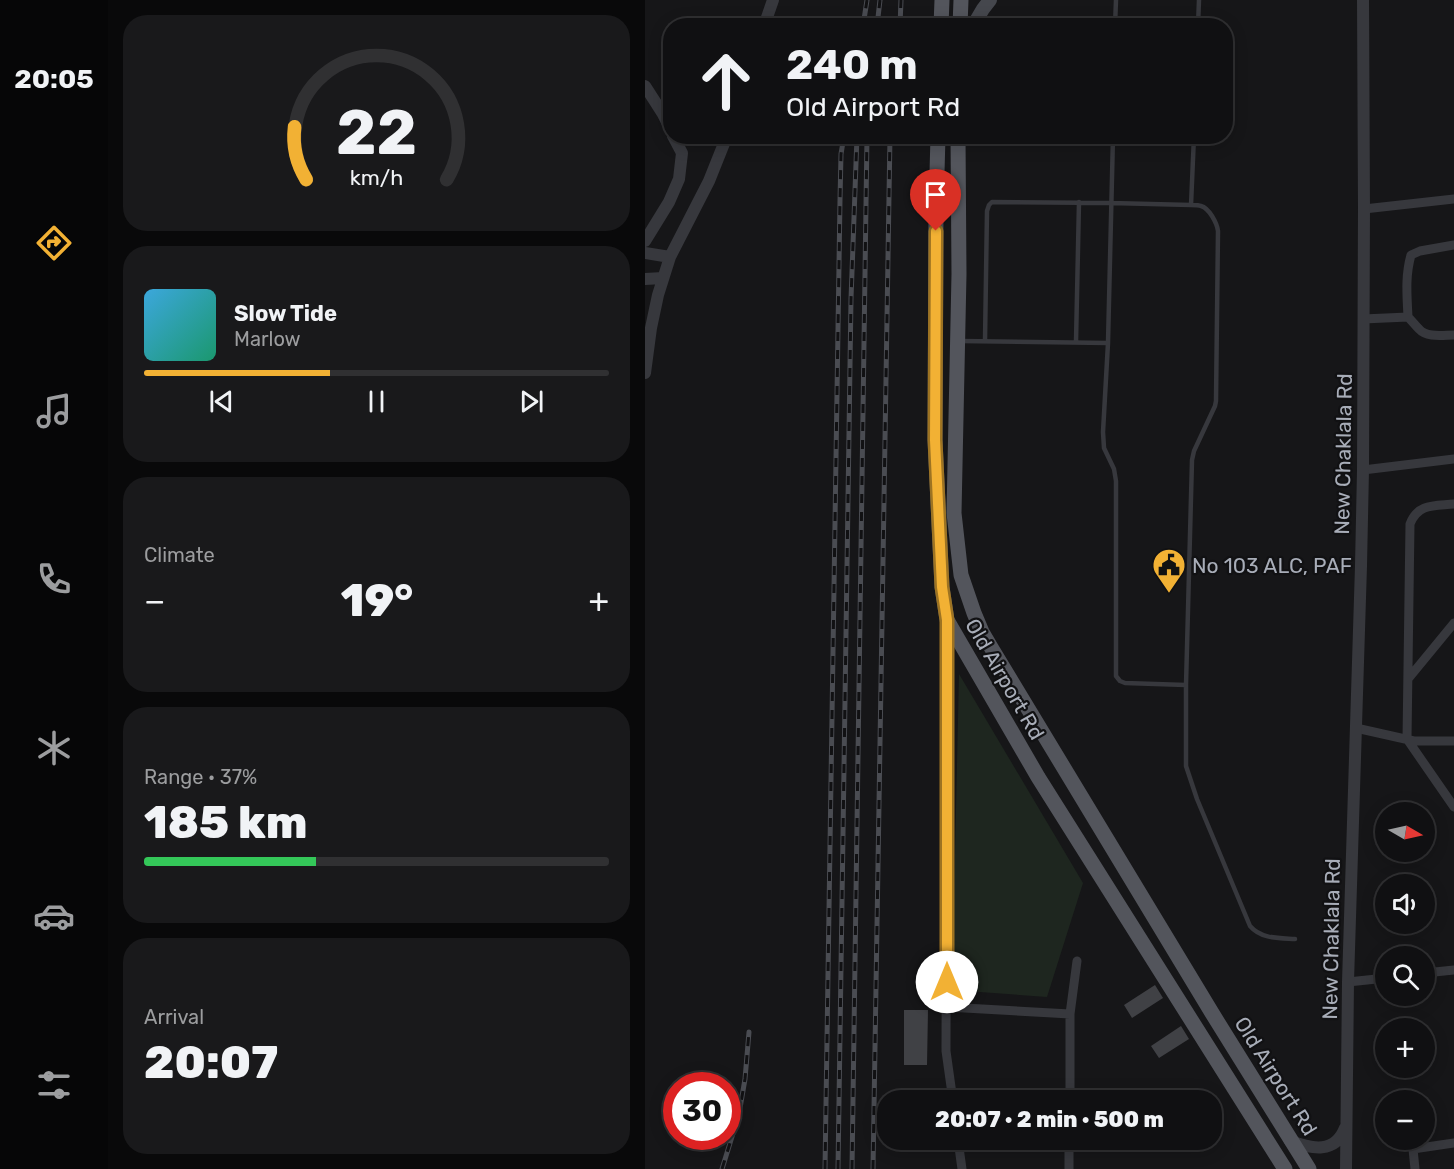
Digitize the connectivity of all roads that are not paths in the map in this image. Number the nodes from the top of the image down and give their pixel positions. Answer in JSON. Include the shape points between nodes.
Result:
{"nodes":[{"id":1,"x":773,"y":0,"type":"edge"},
{"id":2,"x":942,"y":0,"type":"edge"},
{"id":3,"x":961,"y":0,"type":"edge"},
{"id":4,"x":990,"y":0,"type":"edge"},
{"id":5,"x":1116,"y":0,"type":"edge"},
{"id":6,"x":1199,"y":0,"type":"edge"},
{"id":7,"x":1363,"y":0,"type":"edge"},
{"id":8,"x":767,"y":18,"type":"edge"},
{"id":9,"x":941,"y":18,"type":"edge"},
{"id":10,"x":960,"y":18,"type":"edge"},
{"id":11,"x":978,"y":18,"type":"edge"},
{"id":12,"x":1115,"y":18,"type":"edge"},
{"id":13,"x":1198,"y":18,"type":"edge"},
{"id":14,"x":645,"y":86,"type":"edge"},
{"id":15,"x":663,"y":114,"type":"edge"},
{"id":16,"x":677,"y":144,"type":"edge"},
{"id":17,"x":724,"y":144,"type":"edge"},
{"id":18,"x":938,"y":144,"type":"edge"},
{"id":19,"x":958,"y":144,"type":"edge"},
{"id":20,"x":1113,"y":144,"type":"edge"},
{"id":21,"x":1194,"y":144,"type":"edge"},
{"id":22,"x":1454,"y":199,"type":"edge"},
{"id":23,"x":1079,"y":202,"type":"junction"},
{"id":24,"x":1111,"y":203,"type":"junction"},
{"id":25,"x":1191,"y":205,"type":"junction"},
{"id":26,"x":1364,"y":209,"type":"junction"},
{"id":27,"x":645,"y":241,"type":"edge"},
{"id":28,"x":1454,"y":245,"type":"edge"},
{"id":29,"x":645,"y":253,"type":"edge"},
{"id":30,"x":670,"y":257,"type":"junction"},
{"id":31,"x":663,"y":278,"type":"junction"},
{"id":32,"x":645,"y":279,"type":"edge"},
{"id":33,"x":1408,"y":317,"type":"junction"},
{"id":34,"x":1363,"y":319,"type":"junction"},
{"id":35,"x":1454,"y":335,"type":"edge"},
{"id":36,"x":958,"y":341,"type":"junction"},
{"id":37,"x":985,"y":341,"type":"junction"},
{"id":38,"x":1076,"y":342,"type":"junction"},
{"id":39,"x":1109,"y":343,"type":"junction"},
{"id":40,"x":645,"y":373,"type":"edge"},
{"id":41,"x":1454,"y":459,"type":"edge"},
{"id":42,"x":1363,"y":470,"type":"junction"},
{"id":43,"x":1454,"y":504,"type":"edge"},
{"id":44,"x":961,"y":575,"type":"junction"},
{"id":45,"x":942,"y":587,"type":"junction"},
{"id":46,"x":947,"y":620,"type":"junction"},
{"id":47,"x":1454,"y":623,"type":"edge"},
{"id":48,"x":992,"y":650,"type":"junction"},
{"id":49,"x":966,"y":654,"type":"junction"},
{"id":50,"x":1407,"y":679,"type":"junction"},
{"id":51,"x":1186,"y":685,"type":"junction"},
{"id":52,"x":1356,"y":728,"type":"junction"},
{"id":53,"x":1407,"y":739,"type":"junction"},
{"id":54,"x":1454,"y":741,"type":"edge"},
{"id":55,"x":1454,"y":807,"type":"edge"},
{"id":56,"x":1295,"y":939,"type":"dead end"},
{"id":57,"x":1077,"y":961,"type":"dead end"},
{"id":58,"x":1454,"y":970,"type":"edge"},
{"id":59,"x":1435,"y":972,"type":"edge"},
{"id":60,"x":1375,"y":979,"type":"edge"},
{"id":61,"x":1348,"y":982,"type":"junction"},
{"id":62,"x":947,"y":1007,"type":"junction"},
{"id":63,"x":1070,"y":1014,"type":"junction"},
{"id":64,"x":951,"y":1090,"type":"edge"},
{"id":65,"x":1070,"y":1090,"type":"edge"},
{"id":66,"x":1347,"y":1124,"type":"junction"},
{"id":67,"x":1290,"y":1141,"type":"junction"},
{"id":68,"x":1454,"y":1143,"type":"edge"},
{"id":69,"x":959,"y":1150,"type":"edge"},
{"id":70,"x":1069,"y":1150,"type":"edge"},
{"id":71,"x":1283,"y":1164,"type":"edge"},
{"id":72,"x":962,"y":1169,"type":"edge"},
{"id":73,"x":1069,"y":1169,"type":"edge"},
{"id":74,"x":1309,"y":1169,"type":"edge"},
{"id":75,"x":1346,"y":1169,"type":"edge"},
{"id":76,"x":1416,"y":1169,"type":"edge"}],
"edges":[{"from":1,"to":8,"type":"street"},
{"from":2,"to":9,"type":"main road"},
{"from":3,"to":10,"type":"main road"},
{"from":4,"to":11,"type":"main road"},
{"from":5,"to":12,"type":"lane"},
{"from":6,"to":13,"type":"lane"},
{"from":7,"to":26,"type":"street","name":"New Chaklala Rd"},
{"from":14,"to":15,"type":"street"},
{"from":16,"to":27,"type":"street","via":[[682,153],[679,179]]},
{"from":17,"to":30,"type":"street"},
{"from":18,"to":45,"type":"main road","name":"Old Airport Rd","via":[[935,440]]},
{"from":19,"to":36,"type":"main road","name":"Old Airport Rd"},
{"from":20,"to":24,"type":"lane"},
{"from":21,"to":25,"type":"lane"},
{"from":22,"to":26,"type":"street"},
{"from":23,"to":24,"type":"lane"},
{"from":23,"to":37,"type":"lane","via":[[989,205]]},
{"from":23,"to":38,"type":"lane"},
{"from":24,"to":25,"type":"lane"},
{"from":24,"to":39,"type":"lane"},
{"from":25,"to":51,"type":"lane","via":[[1203,206],[1218,231],[1216,400],[1192,460]]},
{"from":26,"to":34,"type":"street","name":"New Chaklala Rd"},
{"from":28,"to":33,"type":"street","via":[[1411,255],[1406,286]]},
{"from":29,"to":30,"type":"street"},
{"from":30,"to":31,"type":"street"},
{"from":31,"to":32,"type":"street"},
{"from":31,"to":40,"type":"street"},
{"from":33,"to":34,"type":"street"},
{"from":33,"to":35,"type":"street","via":[[1420,331]]},
{"from":34,"to":42,"type":"street","name":"New Chaklala Rd"},
{"from":36,"to":37,"type":"lane"},
{"from":36,"to":44,"type":"main road","name":"Old Airport Rd","via":[[954,513]]},
{"from":37,"to":38,"type":"lane"},
{"from":38,"to":39,"type":"lane"},
{"from":39,"to":51,"type":"lane","via":[[1103,432],[1104,448],[1116,481],[1116,675],[1125,683]]},
{"from":41,"to":42,"type":"street"},
{"from":42,"to":52,"type":"street","name":"New Chaklala Rd"},
{"from":43,"to":50,"type":"street","via":[[1423,507],[1410,524]]},
{"from":44,"to":45,"type":"main road","via":[[961,599],[957,603],[951,601]]},
{"from":44,"to":48,"type":"main road","name":"Old Airport Rd"},
{"from":45,"to":46,"type":"main road","name":"Old Airport Rd"},
{"from":46,"to":49,"type":"main road","name":"Old Airport Rd"},
{"from":46,"to":62,"type":"street"},
{"from":47,"to":50,"type":"street"},
{"from":48,"to":49,"type":"main road","via":[[979,636],[967,634],[963,641]]},
{"from":48,"to":67,"type":"main road","name":"Old Airport Rd"},
{"from":49,"to":71,"type":"main road","name":"Old Airport Rd","via":[[1038,777]]},
{"from":50,"to":53,"type":"street"},
{"from":51,"to":56,"type":"lane","via":[[1186,766],[1250,926],[1258,934]]},
{"from":52,"to":53,"type":"street"},
{"from":52,"to":61,"type":"street","name":"New Chaklala Rd"},
{"from":53,"to":54,"type":"street"},
{"from":53,"to":55,"type":"street"},
{"from":57,"to":63,"type":"street"},
{"from":58,"to":59,"type":"street"},
{"from":60,"to":61,"type":"street"},
{"from":61,"to":66,"type":"street","name":"New Chaklala Rd"},
{"from":62,"to":63,"type":"street"},
{"from":62,"to":64,"type":"street","via":[[946,1051]]},
{"from":63,"to":65,"type":"street"},
{"from":66,"to":67,"type":"street","via":[[1338,1141],[1326,1146]]},
{"from":66,"to":75,"type":"street","name":"New Chaklala Rd"},
{"from":67,"to":74,"type":"main road","name":"Old Airport Rd"},
{"from":68,"to":76,"type":"street","via":[[1413,1149]]},
{"from":69,"to":72,"type":"street"},
{"from":70,"to":73,"type":"street"}]}
